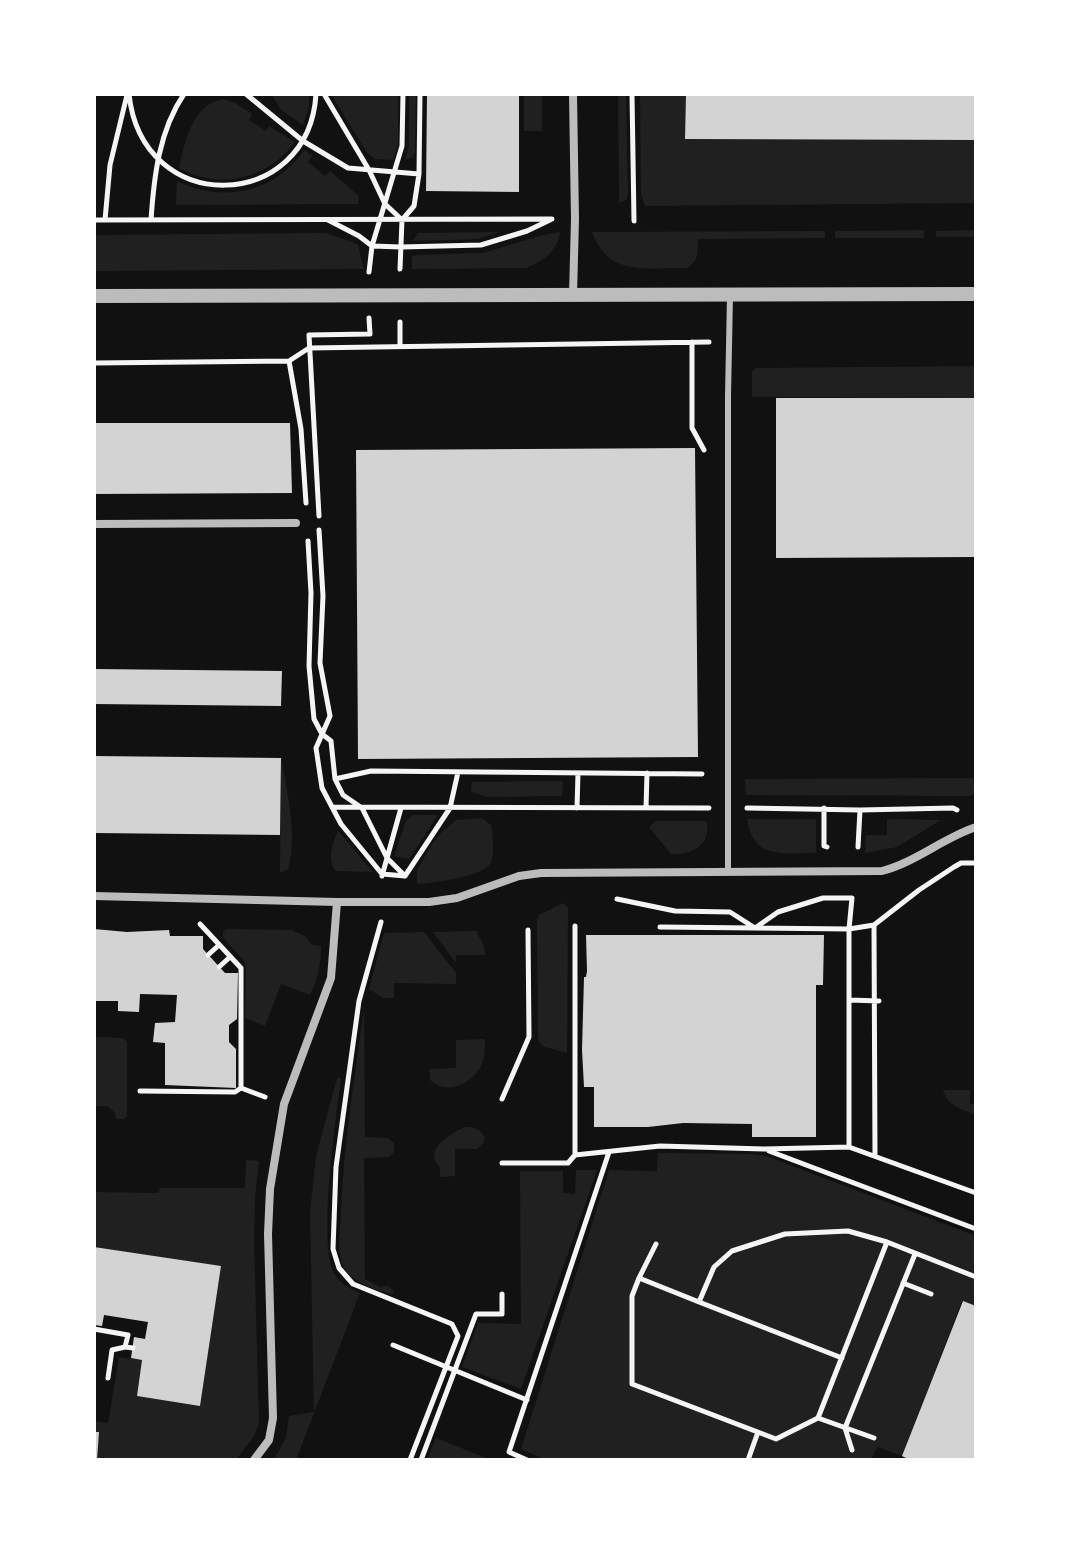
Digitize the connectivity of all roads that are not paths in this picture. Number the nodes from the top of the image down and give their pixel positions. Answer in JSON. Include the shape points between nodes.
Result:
{"nodes":[{"id":1,"x":573,"y":94,"type":"edge"},
{"id":2,"x":976,"y":294,"type":"edge"},
{"id":3,"x":573,"y":295,"type":"junction"},
{"id":4,"x":730,"y":295,"type":"junction"},
{"id":5,"x":94,"y":296,"type":"edge"},
{"id":6,"x":296,"y":523,"type":"dead end"},
{"id":7,"x":94,"y":524,"type":"edge"},
{"id":8,"x":976,"y":827,"type":"edge"},
{"id":9,"x":728,"y":872,"type":"junction"},
{"id":10,"x":94,"y":896,"type":"edge"},
{"id":11,"x":337,"y":902,"type":"junction"},
{"id":12,"x":254,"y":1460,"type":"edge"}],
"edges":[{"from":1,"to":3,"type":"street"},
{"from":2,"to":4,"type":"street"},
{"from":3,"to":4,"type":"street"},
{"from":3,"to":5,"type":"street"},
{"from":4,"to":9,"type":"lane"},
{"from":6,"to":7,"type":"street"},
{"from":8,"to":9,"type":"street","via":[[882,871]]},
{"from":9,"to":11,"type":"street","via":[[541,873],[429,902]]},
{"from":10,"to":11,"type":"street"},
{"from":11,"to":12,"type":"street","via":[[331,978],[284,1104],[270,1189],[273,1418],[269,1440]]}]}
